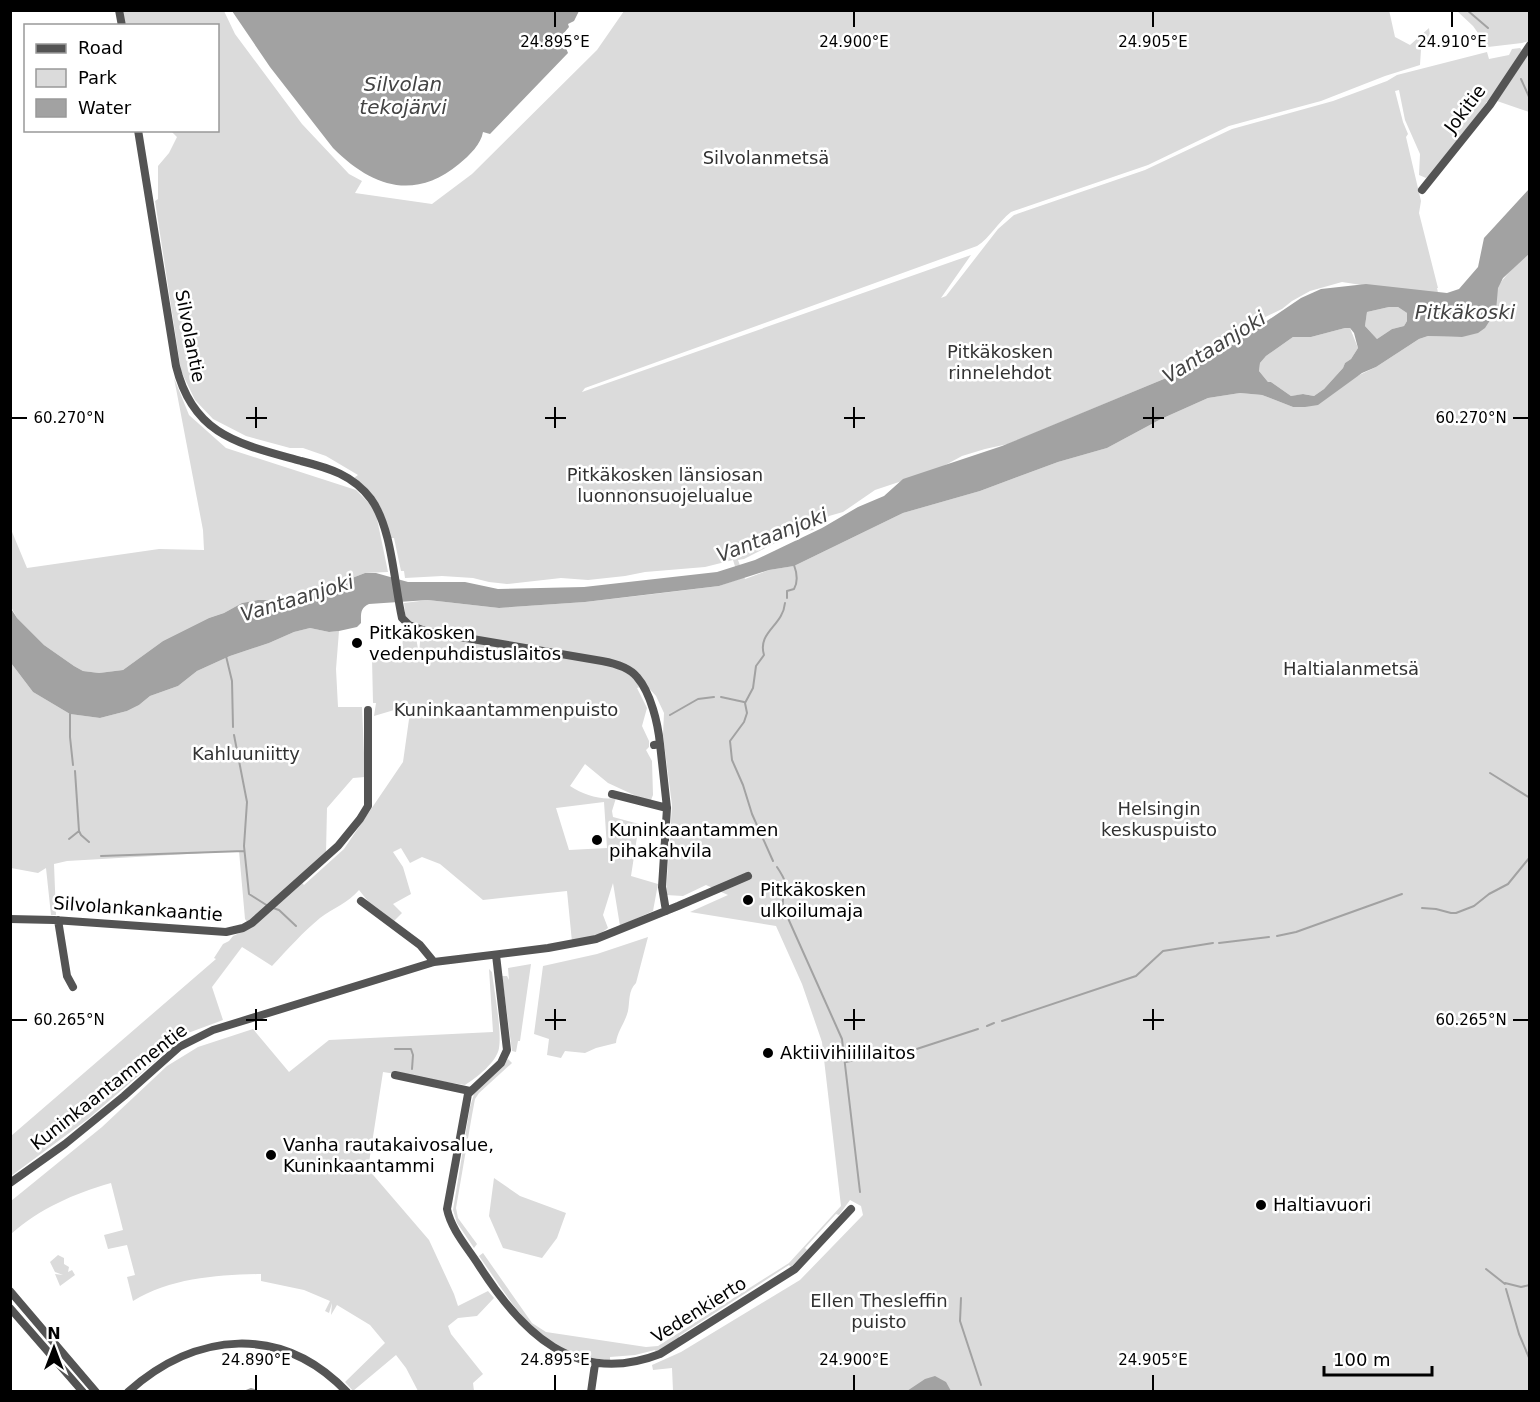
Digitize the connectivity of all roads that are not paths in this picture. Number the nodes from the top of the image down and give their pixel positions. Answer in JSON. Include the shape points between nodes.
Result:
{"nodes":[{"id":1,"x":1530,"y":45,"type":"edge"},
{"id":2,"x":138,"y":132,"type":"edge"},
{"id":3,"x":1422,"y":190,"type":"dead end"},
{"id":4,"x":368,"y":710,"type":"dead end"},
{"id":5,"x":612,"y":794,"type":"dead end"},
{"id":6,"x":667,"y":808,"type":"junction"},
{"id":7,"x":748,"y":876,"type":"dead end"},
{"id":8,"x":359,"y":901,"type":"dead end"},
{"id":9,"x":666,"y":911,"type":"junction"},
{"id":10,"x":10,"y":919,"type":"edge"},
{"id":11,"x":58,"y":920,"type":"junction"},
{"id":12,"x":496,"y":955,"type":"junction"},
{"id":13,"x":434,"y":962,"type":"junction"},
{"id":14,"x":73,"y":987,"type":"dead end"},
{"id":15,"x":395,"y":1075,"type":"dead end"},
{"id":16,"x":470,"y":1091,"type":"junction"},
{"id":17,"x":10,"y":1183,"type":"edge"},
{"id":18,"x":851,"y":1209,"type":"dead end"},
{"id":19,"x":10,"y":1291,"type":"edge"},
{"id":20,"x":10,"y":1308,"type":"edge"},
{"id":21,"x":595,"y":1364,"type":"junction"},
{"id":22,"x":346,"y":1391,"type":"edge"},
{"id":23,"x":83,"y":1392,"type":"edge"},
{"id":24,"x":96,"y":1392,"type":"edge"},
{"id":25,"x":128,"y":1392,"type":"edge"},
{"id":26,"x":591,"y":1392,"type":"edge"}],
"edges":[{"from":1,"to":3,"type":"street","name":"Jokitie","via":[[1490,105]]},
{"from":2,"to":6,"type":"street","name":"Silvolantie","via":[[176,366],[190,403],[226,437],[336,470],[354,481],[377,508],[404,621],[425,632],[602,661],[636,676],[658,723],[657,745]]},
{"from":4,"to":11,"type":"street","name":"Silvolankankaantie","via":[[368,806],[338,846],[252,923],[226,932]]},
{"from":5,"to":6,"type":"street"},
{"from":6,"to":9,"type":"street","via":[[662,887]]},
{"from":7,"to":9,"type":"street","name":"Kuninkaantammentie"},
{"from":8,"to":13,"type":"street","via":[[420,945]]},
{"from":9,"to":12,"type":"street","name":"Kuninkaantammentie","via":[[584,942]]},
{"from":10,"to":11,"type":"street","name":"Silvolankankaantie"},
{"from":11,"to":14,"type":"street","via":[[67,976]]},
{"from":12,"to":13,"type":"street","name":"Kuninkaantammentie"},
{"from":12,"to":16,"type":"street","via":[[507,1050],[501,1063]]},
{"from":13,"to":17,"type":"street","name":"Kuninkaantammentie","via":[[234,1023],[187,1042],[65,1144]]},
{"from":15,"to":16,"type":"street"},
{"from":16,"to":21,"type":"street","name":"Vedenkierto","via":[[448,1201],[449,1216],[490,1282],[529,1330],[563,1354]]},
{"from":18,"to":21,"type":"street","name":"Vedenkierto","via":[[795,1269],[648,1362]]},
{"from":19,"to":24,"type":"street"},
{"from":20,"to":23,"type":"street"},
{"from":21,"to":26,"type":"street"},
{"from":22,"to":25,"type":"street","via":[[329,1374],[300,1356],[271,1345],[248,1342],[206,1348],[178,1358],[155,1370]]}]}
